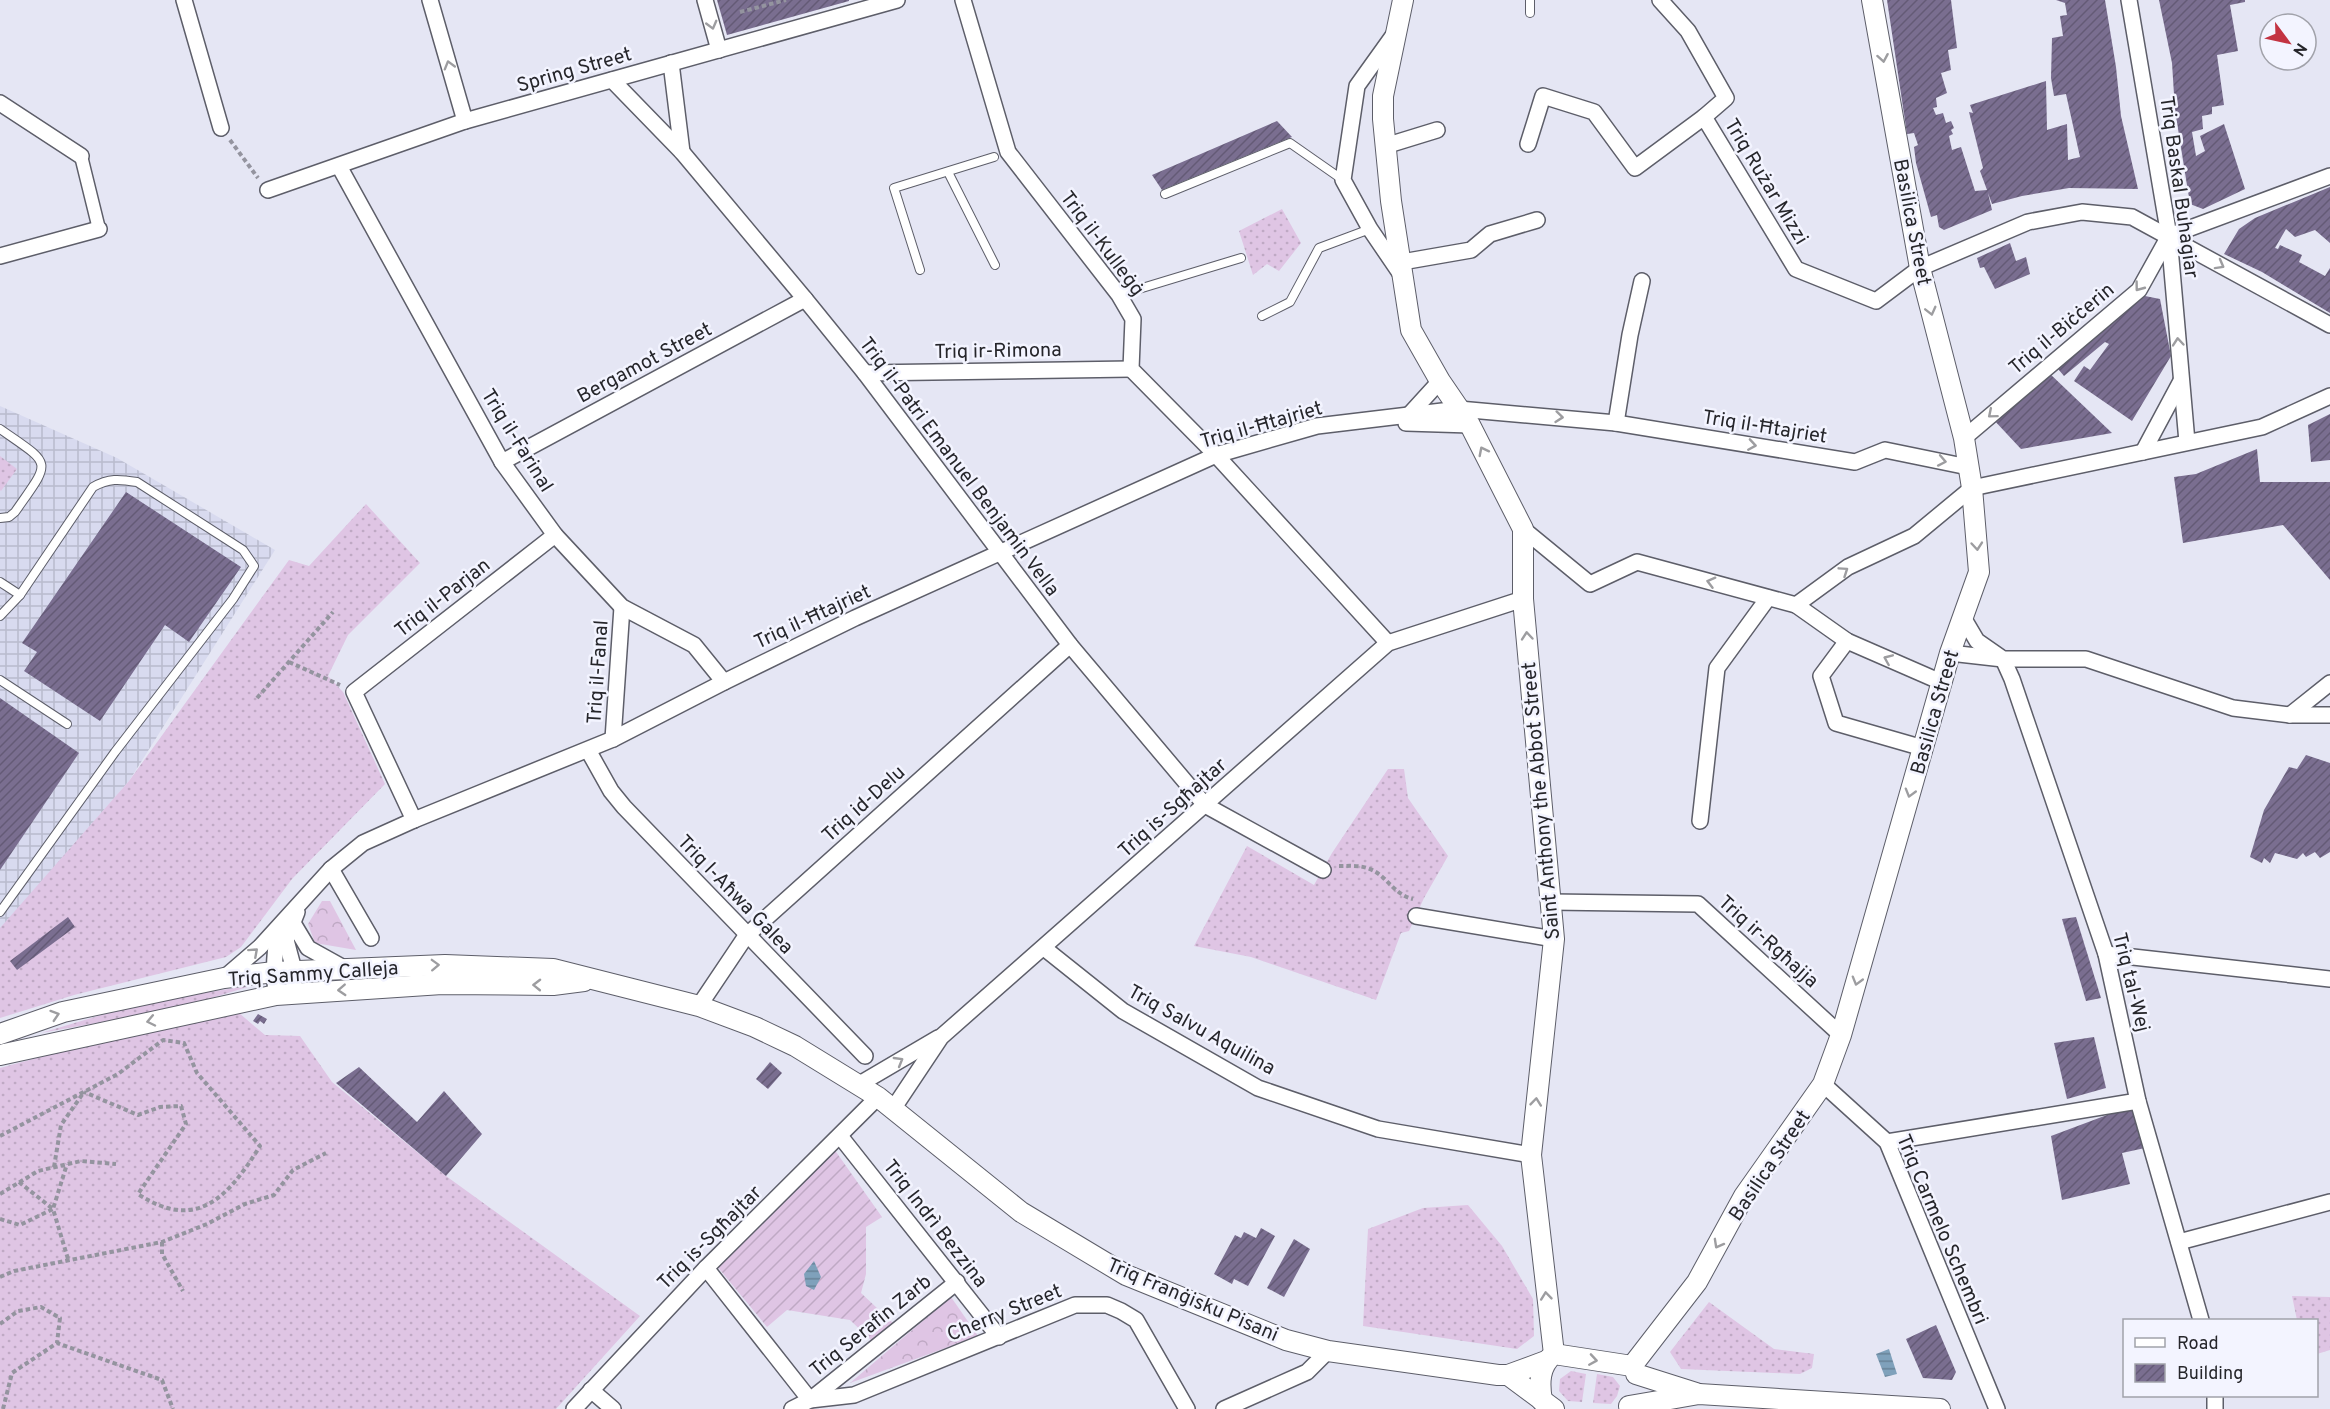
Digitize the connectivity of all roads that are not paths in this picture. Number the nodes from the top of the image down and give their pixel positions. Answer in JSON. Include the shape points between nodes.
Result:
{"nodes":[{"id":1,"x":184,"y":0,"type":"edge"},
{"id":2,"x":430,"y":0,"type":"edge"},
{"id":3,"x":705,"y":0,"type":"edge"},
{"id":4,"x":897,"y":0,"type":"edge"},
{"id":5,"x":963,"y":0,"type":"edge"},
{"id":6,"x":1402,"y":0,"type":"edge"},
{"id":7,"x":1530,"y":0,"type":"edge"},
{"id":8,"x":1660,"y":0,"type":"edge"},
{"id":9,"x":1872,"y":0,"type":"edge"},
{"id":10,"x":2129,"y":0,"type":"edge"},
{"id":11,"x":1530,"y":13,"type":"dead end"},
{"id":12,"x":1395,"y":33,"type":"junction"},
{"id":13,"x":718,"y":50,"type":"junction"},
{"id":14,"x":671,"y":63,"type":"junction"},
{"id":15,"x":612,"y":80,"type":"junction"},
{"id":16,"x":0,"y":103,"type":"edge"},
{"id":17,"x":1704,"y":117,"type":"junction"},
{"id":18,"x":465,"y":121,"type":"junction"},
{"id":19,"x":221,"y":128,"type":"road end"},
{"id":20,"x":1437,"y":130,"type":"dead end"},
{"id":21,"x":1528,"y":144,"type":"dead end"},
{"id":22,"x":1385,"y":146,"type":"junction"},
{"id":23,"x":682,"y":152,"type":"junction"},
{"id":24,"x":81,"y":156,"type":"joint"},
{"id":25,"x":994,"y":157,"type":"dead end"},
{"id":26,"x":339,"y":166,"type":"junction"},
{"id":27,"x":948,"y":172,"type":"junction"},
{"id":28,"x":2330,"y":176,"type":"edge"},
{"id":29,"x":1343,"y":180,"type":"junction"},
{"id":30,"x":267,"y":190,"type":"road end"},
{"id":31,"x":1165,"y":194,"type":"dead end"},
{"id":32,"x":1537,"y":220,"type":"dead end"},
{"id":33,"x":99,"y":229,"type":"joint"},
{"id":34,"x":1370,"y":229,"type":"junction"},
{"id":35,"x":2169,"y":236,"type":"junction"},
{"id":36,"x":0,"y":256,"type":"edge"},
{"id":37,"x":1241,"y":258,"type":"dead end"},
{"id":38,"x":995,"y":265,"type":"dead end"},
{"id":39,"x":1920,"y":268,"type":"junction"},
{"id":40,"x":1402,"y":269,"type":"junction"},
{"id":41,"x":920,"y":270,"type":"dead end"},
{"id":42,"x":1642,"y":281,"type":"dead end"},
{"id":43,"x":1119,"y":295,"type":"junction"},
{"id":44,"x":805,"y":298,"type":"junction"},
{"id":45,"x":1262,"y":316,"type":"dead end"},
{"id":46,"x":2330,"y":325,"type":"edge"},
{"id":47,"x":1131,"y":369,"type":"junction"},
{"id":48,"x":865,"y":373,"type":"junction"},
{"id":49,"x":2181,"y":380,"type":"junction"},
{"id":50,"x":1440,"y":381,"type":"junction"},
{"id":51,"x":2330,"y":396,"type":"edge"},
{"id":52,"x":1459,"y":408,"type":"junction"},
{"id":53,"x":1409,"y":416,"type":"junction"},
{"id":54,"x":1367,"y":421,"type":"junction"},
{"id":55,"x":1616,"y":423,"type":"junction"},
{"id":56,"x":1470,"y":426,"type":"junction"},
{"id":57,"x":0,"y":429,"type":"edge"},
{"id":58,"x":1964,"y":438,"type":"junction"},
{"id":59,"x":2187,"y":442,"type":"junction"},
{"id":60,"x":2143,"y":452,"type":"junction"},
{"id":61,"x":1216,"y":455,"type":"junction"},
{"id":62,"x":502,"y":462,"type":"junction"},
{"id":63,"x":1968,"y":467,"type":"junction"},
{"id":64,"x":1972,"y":488,"type":"junction"},
{"id":65,"x":0,"y":518,"type":"edge"},
{"id":66,"x":1522,"y":529,"type":"junction"},
{"id":67,"x":555,"y":535,"type":"junction"},
{"id":68,"x":1000,"y":552,"type":"junction"},
{"id":69,"x":0,"y":582,"type":"edge"},
{"id":70,"x":20,"y":595,"type":"junction"},
{"id":71,"x":1768,"y":598,"type":"junction"},
{"id":72,"x":1523,"y":599,"type":"junction"},
{"id":73,"x":1796,"y":605,"type":"junction"},
{"id":74,"x":622,"y":608,"type":"junction"},
{"id":75,"x":0,"y":616,"type":"edge"},
{"id":76,"x":1964,"y":619,"type":"junction"},
{"id":77,"x":1847,"y":641,"type":"junction"},
{"id":78,"x":1388,"y":643,"type":"junction"},
{"id":79,"x":1070,"y":645,"type":"junction"},
{"id":80,"x":1950,"y":653,"type":"junction"},
{"id":81,"x":2003,"y":659,"type":"junction"},
{"id":82,"x":0,"y":680,"type":"edge"},
{"id":83,"x":724,"y":682,"type":"junction"},
{"id":84,"x":1941,"y":682,"type":"junction"},
{"id":85,"x":2330,"y":684,"type":"edge"},
{"id":86,"x":2290,"y":715,"type":"junction"},
{"id":87,"x":2330,"y":715,"type":"edge"},
{"id":88,"x":67,"y":724,"type":"dead end"},
{"id":89,"x":614,"y":739,"type":"junction"},
{"id":90,"x":1923,"y":748,"type":"junction"},
{"id":91,"x":588,"y":750,"type":"junction"},
{"id":92,"x":1205,"y":806,"type":"junction"},
{"id":93,"x":414,"y":819,"type":"junction"},
{"id":94,"x":1700,"y":821,"type":"dead end"},
{"id":95,"x":331,"y":869,"type":"junction"},
{"id":96,"x":1321,"y":870,"type":"road end"},
{"id":97,"x":1551,"y":902,"type":"junction"},
{"id":98,"x":0,"y":912,"type":"edge"},
{"id":99,"x":1417,"y":916,"type":"road end"},
{"id":100,"x":287,"y":923,"type":"junction"},
{"id":101,"x":746,"y":936,"type":"junction"},
{"id":102,"x":371,"y":938,"type":"dead end"},
{"id":103,"x":1554,"y":939,"type":"junction"},
{"id":104,"x":1044,"y":948,"type":"junction"},
{"id":105,"x":2106,"y":954,"type":"junction"},
{"id":106,"x":344,"y":968,"type":"junction"},
{"id":107,"x":294,"y":970,"type":"junction"},
{"id":108,"x":274,"y":972,"type":"junction"},
{"id":109,"x":224,"y":978,"type":"junction"},
{"id":110,"x":2330,"y":979,"type":"edge"},
{"id":111,"x":596,"y":980,"type":"junction"},
{"id":112,"x":288,"y":997,"type":"junction"},
{"id":113,"x":699,"y":1006,"type":"junction"},
{"id":114,"x":0,"y":1034,"type":"edge"},
{"id":115,"x":1841,"y":1035,"type":"junction"},
{"id":116,"x":941,"y":1037,"type":"junction"},
{"id":117,"x":0,"y":1055,"type":"edge"},
{"id":118,"x":866,"y":1056,"type":"dead end"},
{"id":119,"x":1823,"y":1084,"type":"junction"},
{"id":120,"x":858,"y":1085,"type":"junction"},
{"id":121,"x":2138,"y":1101,"type":"junction"},
{"id":122,"x":885,"y":1103,"type":"junction"},
{"id":123,"x":840,"y":1136,"type":"junction"},
{"id":124,"x":1887,"y":1142,"type":"junction"},
{"id":125,"x":1531,"y":1155,"type":"junction"},
{"id":126,"x":2330,"y":1202,"type":"edge"},
{"id":127,"x":2179,"y":1242,"type":"junction"},
{"id":128,"x":706,"y":1268,"type":"junction"},
{"id":129,"x":957,"y":1282,"type":"junction"},
{"id":130,"x":2201,"y":1319,"type":"edge"},
{"id":131,"x":999,"y":1337,"type":"junction"},
{"id":132,"x":1328,"y":1351,"type":"junction"},
{"id":133,"x":1550,"y":1357,"type":"junction"},
{"id":134,"x":1634,"y":1370,"type":"junction"},
{"id":135,"x":1508,"y":1374,"type":"junction"},
{"id":136,"x":591,"y":1390,"type":"junction"},
{"id":137,"x":1699,"y":1394,"type":"junction"},
{"id":138,"x":854,"y":1395,"type":"junction"},
{"id":139,"x":810,"y":1400,"type":"junction"},
{"id":140,"x":1548,"y":1405,"type":"edge"},
{"id":141,"x":1628,"y":1408,"type":"edge"},
{"id":142,"x":574,"y":1409,"type":"edge"},
{"id":143,"x":613,"y":1409,"type":"edge"},
{"id":144,"x":792,"y":1409,"type":"edge"},
{"id":145,"x":862,"y":1409,"type":"edge"},
{"id":146,"x":1187,"y":1409,"type":"edge"},
{"id":147,"x":1224,"y":1409,"type":"edge"},
{"id":148,"x":1940,"y":1409,"type":"edge"},
{"id":149,"x":1997,"y":1409,"type":"edge"}],
"edges":[{"from":1,"to":19,"type":"street"},
{"from":18,"to":2,"type":"street","one_way":true},
{"from":3,"to":13,"type":"street","one_way":true},
{"from":4,"to":13,"type":"street","name":"Spring Street"},
{"from":5,"to":43,"type":"street","name":"Triq il-Kulleġġ","via":[[1008,152]]},
{"from":6,"to":12,"type":"street","name":"Saint Anthony the Abbot Street"},
{"from":7,"to":11,"type":"lane"},
{"from":8,"to":17,"type":"street","name":"Triq Rużar Mizzi","via":[[1688,31],[1726,98]]},
{"from":9,"to":39,"type":"street","name":"Basilica Street","one_way":true},
{"from":10,"to":35,"type":"street","name":"Triq Baskal Buhagiar"},
{"from":12,"to":22,"type":"street","name":"Saint Anthony the Abbot Street","via":[[1383,96]]},
{"from":12,"to":29,"type":"street","name":"Saint Anthony the Abbot Street","via":[[1357,86]]},
{"from":13,"to":14,"type":"street","name":"Spring Street"},
{"from":14,"to":15,"type":"street","name":"Spring Street"},
{"from":14,"to":23,"type":"street"},
{"from":15,"to":18,"type":"street","name":"Spring Street"},
{"from":15,"to":23,"type":"street","name":"Triq il-Patri Emanuel Benjamin Vella"},
{"from":16,"to":24,"type":"street"},
{"from":17,"to":21,"type":"street","name":"Triq Rużar Mizzi","via":[[1635,168],[1594,112],[1542,96]]},
{"from":17,"to":39,"type":"street","name":"Triq Rużar Mizzi","via":[[1796,269],[1876,301]]},
{"from":18,"to":26,"type":"street","name":"Spring Street"},
{"from":20,"to":22,"type":"street"},
{"from":22,"to":40,"type":"street","name":"Saint Anthony the Abbot Street"},
{"from":23,"to":44,"type":"street","name":"Triq il-Patri Emanuel Benjamin Vella"},
{"from":24,"to":33,"type":"street"},
{"from":25,"to":27,"type":"lane"},
{"from":26,"to":30,"type":"street","name":"Spring Street"},
{"from":26,"to":62,"type":"street","name":"Triq il-Farinal"},
{"from":27,"to":38,"type":"lane"},
{"from":27,"to":41,"type":"lane","via":[[894,188]]},
{"from":28,"to":35,"type":"street"},
{"from":29,"to":31,"type":"lane","via":[[1290,143]]},
{"from":29,"to":34,"type":"street","name":"Saint Anthony the Abbot Street"},
{"from":32,"to":40,"type":"street","via":[[1490,234],[1471,250]]},
{"from":33,"to":36,"type":"street"},
{"from":34,"to":40,"type":"street","name":"Saint Anthony the Abbot Street"},
{"from":34,"to":45,"type":"lane","via":[[1319,248],[1290,302]]},
{"from":35,"to":39,"type":"street","via":[[2132,217],[2082,212],[2028,222]]},
{"from":35,"to":46,"type":"street","one_way":true},
{"from":49,"to":35,"type":"street","name":"Triq Baskal Buhagiar","one_way":true},
{"from":35,"to":58,"type":"street","name":"Triq il-Biċċerin","one_way":true,"via":[[2139,290]]},
{"from":37,"to":43,"type":"lane"},
{"from":39,"to":58,"type":"street","name":"Basilica Street","one_way":true},
{"from":40,"to":50,"type":"street","name":"Saint Anthony the Abbot Street","via":[[1412,330]]},
{"from":42,"to":55,"type":"street"},
{"from":43,"to":47,"type":"street","name":"Triq il-Kulleġġ","via":[[1133,319]]},
{"from":44,"to":48,"type":"street","name":"Triq il-Patri Emanuel Benjamin Vella"},
{"from":44,"to":62,"type":"street","name":"Bergamot Street"},
{"from":47,"to":48,"type":"street","name":"Triq ir-Rimona"},
{"from":47,"to":61,"type":"street"},
{"from":48,"to":68,"type":"street","name":"Triq il-Patri Emanuel Benjamin Vella"},
{"from":49,"to":59,"type":"street","name":"Triq Baskal Buhagiar"},
{"from":49,"to":60,"type":"street"},
{"from":50,"to":52,"type":"street","name":"Saint Anthony the Abbot Street"},
{"from":50,"to":53,"type":"street"},
{"from":51,"to":59,"type":"street","via":[[2262,427]]},
{"from":52,"to":53,"type":"street","name":"Triq il-Ħtajriet"},
{"from":52,"to":55,"type":"street","name":"Triq il-Ħtajriet","one_way":true},
{"from":52,"to":56,"type":"street","name":"Saint Anthony the Abbot Street"},
{"from":53,"to":54,"type":"street","name":"Triq il-Ħtajriet"},
{"from":54,"to":56,"type":"street","name":"Triq il-Ħtajriet"},
{"from":54,"to":61,"type":"street","name":"Triq il-Ħtajriet","via":[[1317,426]]},
{"from":55,"to":63,"type":"street","name":"Triq il-Ħtajriet","one_way":true,"via":[[1855,462],[1885,450]]},
{"from":66,"to":56,"type":"street","name":"Saint Anthony the Abbot Street","one_way":true},
{"from":57,"to":65,"type":"lane","via":[[37,455],[42,471],[15,512]]},
{"from":58,"to":63,"type":"street","name":"Basilica Street"},
{"from":59,"to":60,"type":"street"},
{"from":60,"to":64,"type":"street"},
{"from":61,"to":68,"type":"street","name":"Triq il-Ħtajriet"},
{"from":61,"to":78,"type":"street"},
{"from":62,"to":67,"type":"street","name":"Triq il-Farinal"},
{"from":63,"to":64,"type":"street","name":"Basilica Street"},
{"from":73,"to":64,"type":"street","one_way":true,"via":[[1848,567],[1914,536]]},
{"from":64,"to":76,"type":"street","name":"Basilica Street","one_way":true,"via":[[1979,572]]},
{"from":71,"to":66,"type":"street","one_way":true,"via":[[1637,562],[1590,584]]},
{"from":66,"to":72,"type":"street","name":"Saint Anthony the Abbot Street"},
{"from":67,"to":74,"type":"street","name":"Triq il-Farinal"},
{"from":67,"to":93,"type":"street","name":"Triq il-Parjan","via":[[354,692]]},
{"from":68,"to":79,"type":"street","name":"Triq il-Patri Emanuel Benjamin Vella"},
{"from":68,"to":83,"type":"street","name":"Triq il-Ħtajriet"},
{"from":69,"to":70,"type":"lane"},
{"from":70,"to":75,"type":"lane"},
{"from":70,"to":98,"type":"lane","via":[[93,487],[119,478],[137,482],[243,550],[254,566]]},
{"from":71,"to":73,"type":"street"},
{"from":71,"to":94,"type":"street","via":[[1717,669]]},
{"from":72,"to":78,"type":"street","name":"Triq is-Sgħajtar"},
{"from":97,"to":72,"type":"street","name":"Saint Anthony the Abbot Street","one_way":true},
{"from":73,"to":77,"type":"street"},
{"from":74,"to":83,"type":"street","name":"Triq il-Farinal","via":[[694,645]]},
{"from":74,"to":89,"type":"street","name":"Triq il-Fanal"},
{"from":76,"to":80,"type":"street","name":"Basilica Street"},
{"from":76,"to":81,"type":"street","via":[[1977,641]]},
{"from":84,"to":77,"type":"street","one_way":true},
{"from":77,"to":90,"type":"street","via":[[1821,675],[1836,723]]},
{"from":78,"to":92,"type":"street","name":"Triq is-Sgħajtar"},
{"from":79,"to":92,"type":"street","name":"Triq il-Patri Emanuel Benjamin Vella"},
{"from":79,"to":101,"type":"street","name":"Triq id-Delu"},
{"from":80,"to":81,"type":"street"},
{"from":80,"to":84,"type":"street","name":"Basilica Street"},
{"from":81,"to":86,"type":"street","via":[[2086,658],[2233,708]]},
{"from":81,"to":105,"type":"street","name":"Triq tal-Wej"},
{"from":82,"to":88,"type":"lane"},
{"from":83,"to":89,"type":"street","name":"Triq il-Ħtajriet"},
{"from":84,"to":90,"type":"street","name":"Basilica Street"},
{"from":85,"to":86,"type":"street"},
{"from":86,"to":87,"type":"street"},
{"from":89,"to":91,"type":"street","name":"Triq il-Ħtajriet"},
{"from":90,"to":115,"type":"street","name":"Basilica Street","one_way":true},
{"from":91,"to":93,"type":"street","name":"Triq il-Ħtajriet"},
{"from":91,"to":101,"type":"street","name":"Triq l-Aħwa Galea","via":[[624,807]]},
{"from":92,"to":96,"type":"street"},
{"from":92,"to":104,"type":"street","name":"Triq is-Sgħajtar"},
{"from":93,"to":95,"type":"street","name":"Triq il-Ħtajriet","via":[[363,843]]},
{"from":95,"to":100,"type":"street","name":"Triq il-Ħtajriet"},
{"from":95,"to":102,"type":"street"},
{"from":97,"to":103,"type":"street","name":"Saint Anthony the Abbot Street"},
{"from":97,"to":115,"type":"street","name":"Triq ir-Rgħajja","via":[[1698,904]]},
{"from":99,"to":103,"type":"street"},
{"from":100,"to":106,"type":"street","via":[[308,948]]},
{"from":100,"to":107,"type":"street","via":[[286,940]]},
{"from":100,"to":108,"type":"street","name":"Triq il-Ħtajriet","via":[[276,941]]},
{"from":109,"to":100,"type":"street","name":"Triq il-Ħtajriet","one_way":true},
{"from":101,"to":113,"type":"street","name":"Triq id-Delu"},
{"from":101,"to":118,"type":"street","name":"Triq l-Aħwa Galea"},
{"from":125,"to":103,"type":"street","name":"Saint Anthony the Abbot Street","one_way":true},
{"from":104,"to":116,"type":"street","name":"Triq is-Sgħajtar"},
{"from":104,"to":125,"type":"street","name":"Triq Salvu Aquilina","via":[[1123,1011],[1258,1088],[1378,1129]]},
{"from":105,"to":110,"type":"street"},
{"from":105,"to":121,"type":"street","name":"Triq tal-Wej"},
{"from":106,"to":107,"type":"street","name":"Triq Sammy Calleja"},
{"from":106,"to":111,"type":"street","name":"Triq Sammy Calleja","one_way":true,"via":[[445,965],[553,969]]},
{"from":107,"to":108,"type":"street","name":"Triq Sammy Calleja"},
{"from":107,"to":112,"type":"street"},
{"from":108,"to":109,"type":"street","name":"Triq Sammy Calleja"},
{"from":108,"to":112,"type":"street","name":"Triq il-Ħtajriet"},
{"from":114,"to":109,"type":"street","name":"Triq Sammy Calleja","one_way":true,"via":[[63,1012]]},
{"from":111,"to":112,"type":"street","name":"Triq Sammy Calleja","one_way":true,"via":[[553,985],[442,984]]},
{"from":111,"to":113,"type":"street","name":"Triq Sammy Calleja"},
{"from":112,"to":117,"type":"street","name":"Triq Sammy Calleja","one_way":true},
{"from":113,"to":120,"type":"street","name":"Triq Franġisku Pisani","via":[[795,1046]]},
{"from":115,"to":119,"type":"street","name":"Basilica Street"},
{"from":120,"to":116,"type":"street","one_way":true},
{"from":116,"to":122,"type":"street","name":"Triq is-Sgħajtar"},
{"from":119,"to":124,"type":"street","name":"Triq Carmelo Schembri"},
{"from":119,"to":134,"type":"street","name":"Basilica Street","one_way":true,"via":[[1744,1196],[1697,1282]]},
{"from":120,"to":122,"type":"street","name":"Triq Franġisku Pisani"},
{"from":121,"to":124,"type":"street"},
{"from":121,"to":127,"type":"street","name":"Triq tal-Wej"},
{"from":122,"to":123,"type":"street","name":"Triq is-Sgħajtar"},
{"from":122,"to":132,"type":"street","name":"Triq Franġisku Pisani","via":[[1021,1212],[1126,1275],[1286,1340]]},
{"from":123,"to":128,"type":"street","name":"Triq is-Sgħajtar"},
{"from":123,"to":129,"type":"street","name":"Triq Indrì Bezzina"},
{"from":124,"to":149,"type":"street","name":"Triq Carmelo Schembri"},
{"from":133,"to":125,"type":"street","name":"Saint Anthony the Abbot Street","one_way":true},
{"from":126,"to":127,"type":"street"},
{"from":127,"to":130,"type":"street","name":"Triq tal-Wej"},
{"from":128,"to":136,"type":"street","name":"Triq is-Sgħajtar"},
{"from":128,"to":139,"type":"street"},
{"from":129,"to":131,"type":"street","name":"Triq Indrì Bezzina"},
{"from":129,"to":139,"type":"street","name":"Triq Serafin Zarb"},
{"from":131,"to":138,"type":"street","name":"Cherry Street"},
{"from":131,"to":146,"type":"street","name":"Cherry Street","via":[[1076,1305],[1107,1305],[1136,1320]]},
{"from":132,"to":135,"type":"street","name":"Triq Franġisku Pisani"},
{"from":132,"to":147,"type":"street","via":[[1307,1372]]},
{"from":133,"to":134,"type":"street","one_way":true},
{"from":133,"to":135,"type":"street","name":"Triq Franġisku Pisani"},
{"from":133,"to":140,"type":"street","name":"Saint Anthony the Abbot Street","via":[[1539,1383]]},
{"from":134,"to":137,"type":"street"},
{"from":134,"to":141,"type":"street","via":[[1639,1382]]},
{"from":135,"to":140,"type":"street"},
{"from":136,"to":142,"type":"street","name":"Triq is-Sgħajtar"},
{"from":136,"to":143,"type":"street"},
{"from":137,"to":141,"type":"street"},
{"from":137,"to":148,"type":"street"},
{"from":138,"to":139,"type":"street","name":"Cherry Street"},
{"from":138,"to":145,"type":"street"},
{"from":139,"to":144,"type":"street","name":"Cherry Street"}]}
